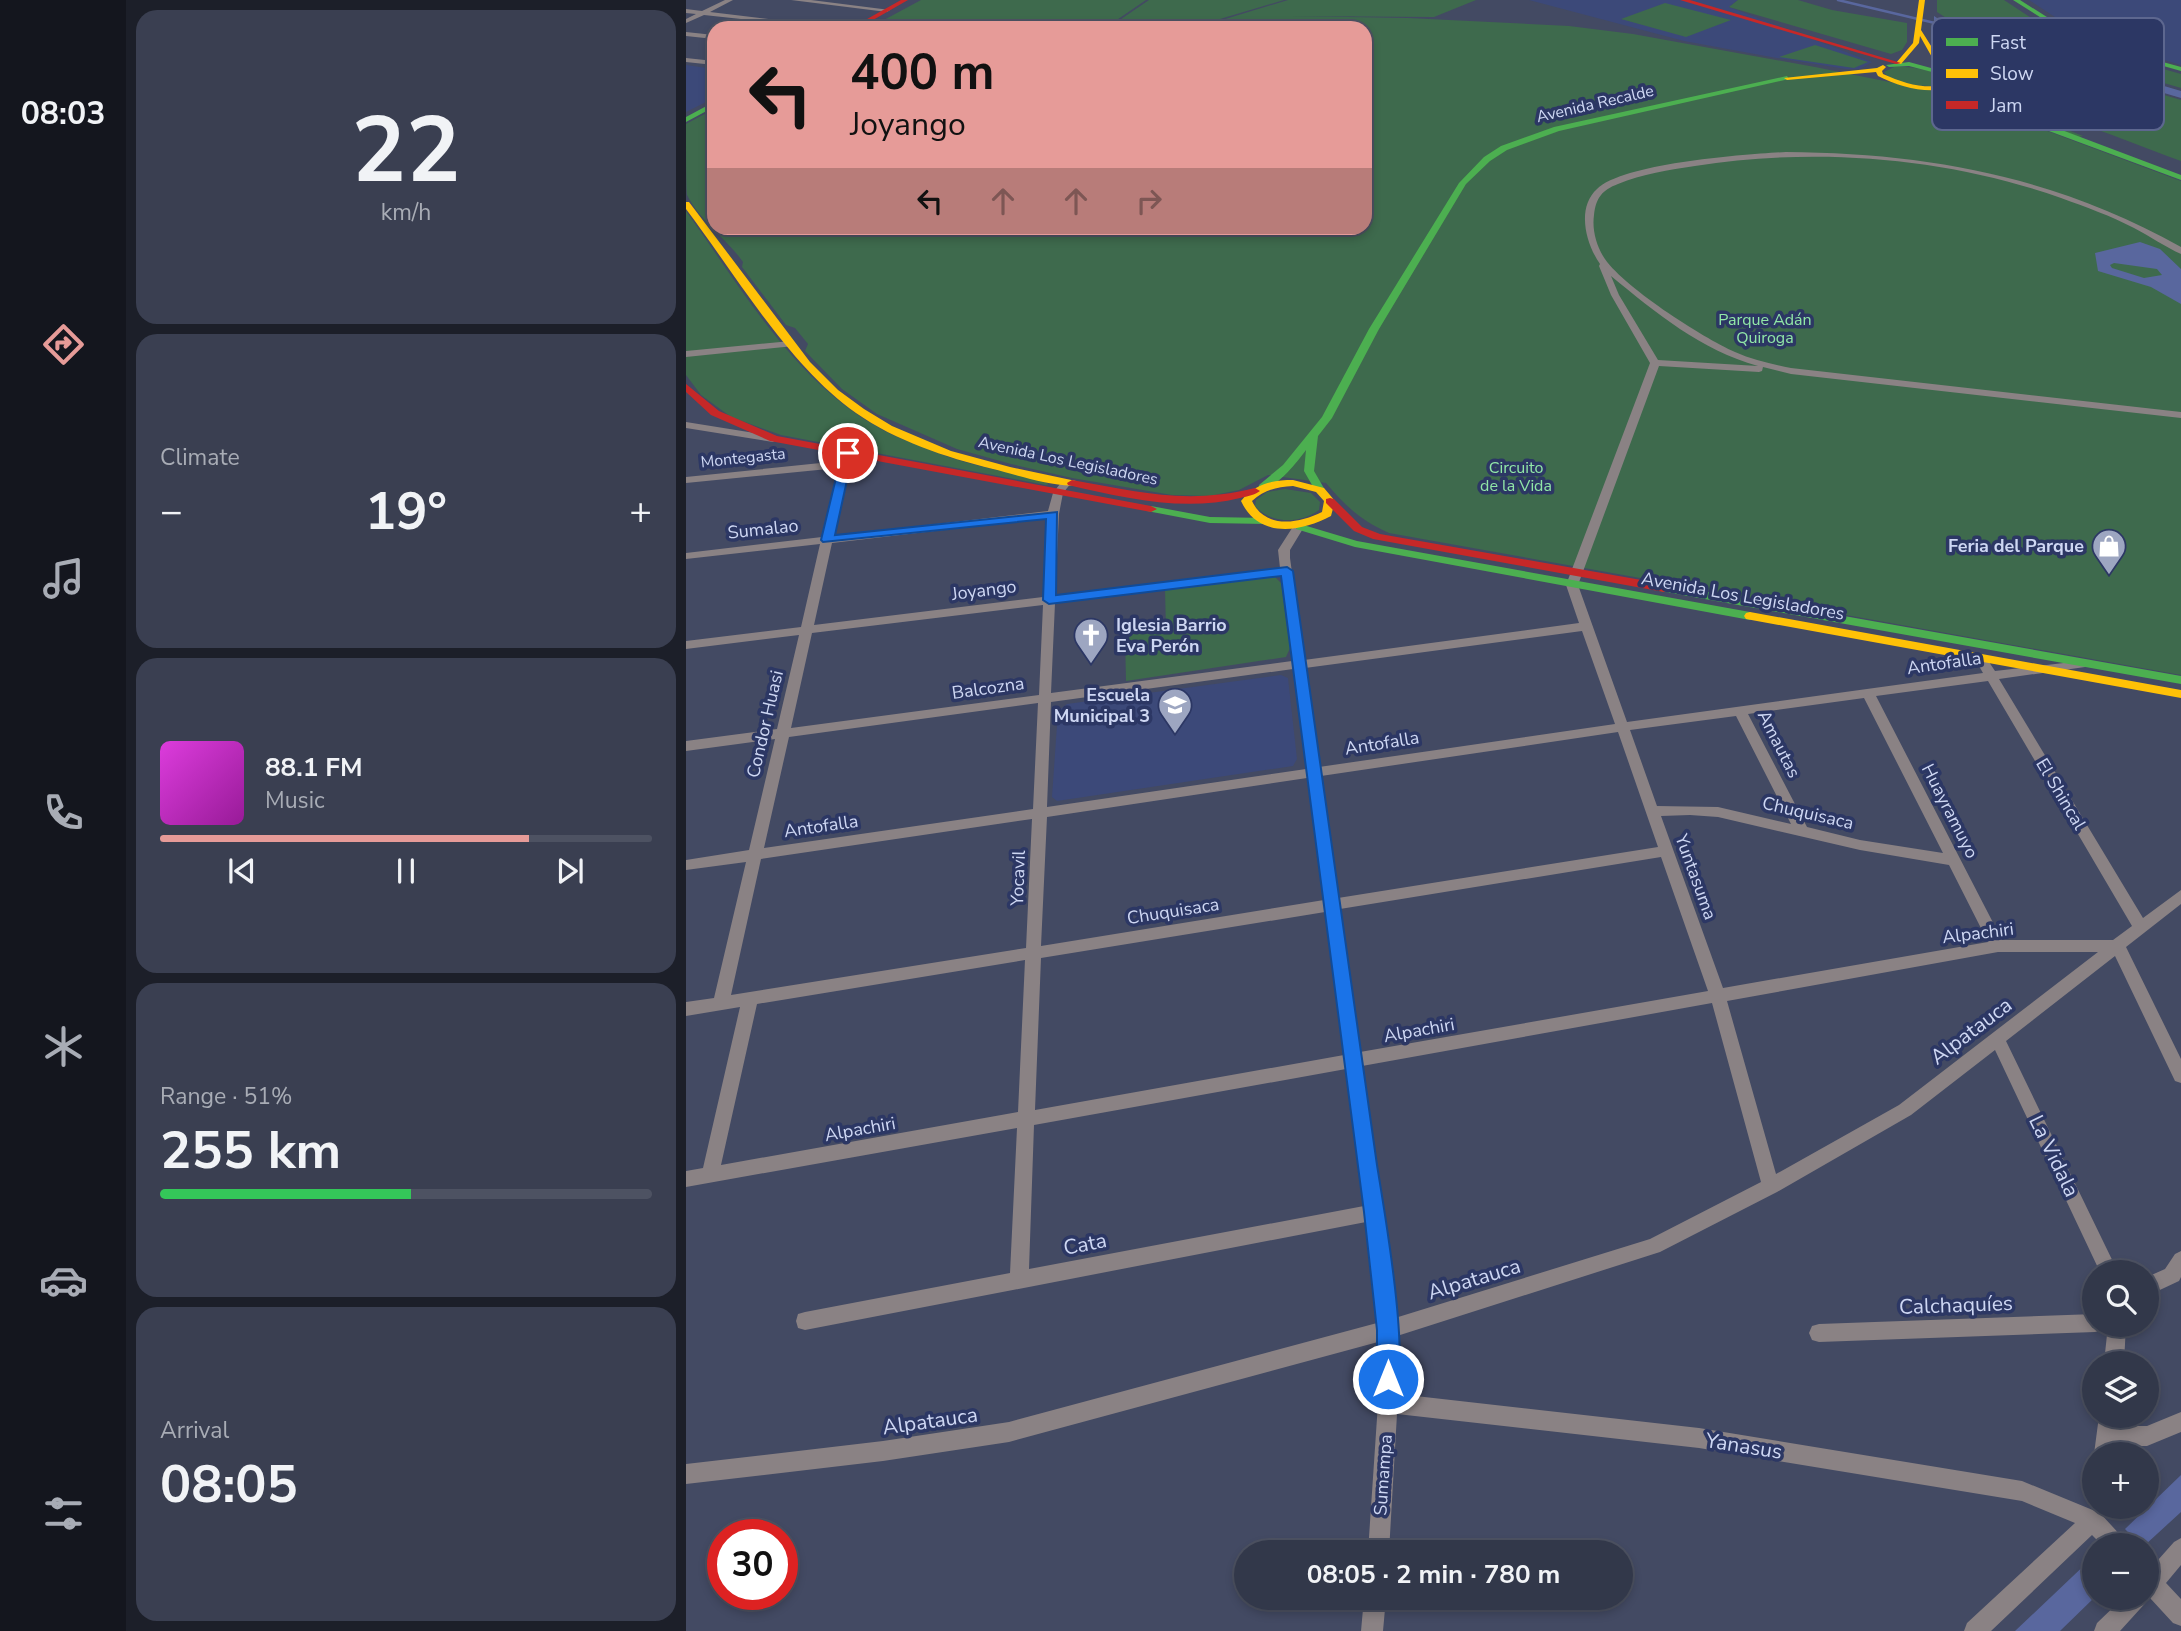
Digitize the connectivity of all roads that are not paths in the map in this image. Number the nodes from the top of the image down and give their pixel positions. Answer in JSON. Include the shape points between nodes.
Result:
{"nodes":[{"id":1,"x":730,"y":0,"type":"edge"},
{"id":2,"x":794,"y":0,"type":"edge"},
{"id":3,"x":905,"y":0,"type":"edge"},
{"id":4,"x":1683,"y":0,"type":"edge"},
{"id":5,"x":1922,"y":0,"type":"edge"},
{"id":6,"x":2016,"y":0,"type":"edge"},
{"id":7,"x":686,"y":10,"type":"edge"},
{"id":8,"x":887,"y":10,"type":"junction"},
{"id":9,"x":704,"y":13,"type":"junction"},
{"id":10,"x":2045,"y":18,"type":"edge"},
{"id":11,"x":686,"y":21,"type":"edge"},
{"id":12,"x":777,"y":21,"type":"edge"},
{"id":13,"x":867,"y":21,"type":"edge"},
{"id":14,"x":1921,"y":32,"type":"junction"},
{"id":15,"x":686,"y":34,"type":"edge"},
{"id":16,"x":707,"y":36,"type":"edge"},
{"id":17,"x":1855,"y":51,"type":"junction"},
{"id":18,"x":1932,"y":52,"type":"edge"},
{"id":19,"x":686,"y":60,"type":"edge"},
{"id":20,"x":707,"y":62,"type":"edge"},
{"id":21,"x":1898,"y":63,"type":"junction"},
{"id":22,"x":2164,"y":64,"type":"edge"},
{"id":23,"x":1881,"y":68,"type":"junction"},
{"id":24,"x":2181,"y":69,"type":"edge"},
{"id":25,"x":1932,"y":72,"type":"edge"},
{"id":26,"x":1832,"y":74,"type":"junction"},
{"id":27,"x":1893,"y":81,"type":"junction"},
{"id":28,"x":1932,"y":89,"type":"edge"},
{"id":29,"x":707,"y":108,"type":"edge"},
{"id":30,"x":687,"y":118,"type":"edge"},
{"id":31,"x":2053,"y":130,"type":"edge"},
{"id":32,"x":2075,"y":130,"type":"edge"},
{"id":33,"x":2181,"y":169,"type":"edge"},
{"id":34,"x":2181,"y":178,"type":"edge"},
{"id":35,"x":686,"y":204,"type":"edge"},
{"id":36,"x":707,"y":232,"type":"edge"},
{"id":37,"x":709,"y":235,"type":"edge"},
{"id":38,"x":2181,"y":251,"type":"edge"},
{"id":39,"x":1600,"y":259,"type":"junction"},
{"id":40,"x":791,"y":344,"type":"junction"},
{"id":41,"x":686,"y":354,"type":"edge"},
{"id":42,"x":1655,"y":363,"type":"junction"},
{"id":43,"x":1791,"y":372,"type":"junction"},
{"id":44,"x":686,"y":387,"type":"edge"},
{"id":45,"x":2181,"y":415,"type":"edge"},
{"id":46,"x":686,"y":425,"type":"edge"},
{"id":47,"x":1314,"y":436,"type":"junction"},
{"id":48,"x":774,"y":439,"type":"junction"},
{"id":49,"x":846,"y":458,"type":"junction"},
{"id":50,"x":686,"y":480,"type":"edge"},
{"id":51,"x":1062,"y":487,"type":"junction"},
{"id":52,"x":1259,"y":489,"type":"junction"},
{"id":53,"x":1325,"y":496,"type":"junction"},
{"id":54,"x":1053,"y":514,"type":"junction"},
{"id":55,"x":1268,"y":522,"type":"junction"},
{"id":56,"x":1299,"y":527,"type":"junction"},
{"id":57,"x":828,"y":540,"type":"junction"},
{"id":58,"x":686,"y":555,"type":"edge"},
{"id":59,"x":1287,"y":571,"type":"junction"},
{"id":60,"x":1574,"y":579,"type":"junction"},
{"id":61,"x":1049,"y":600,"type":"junction"},
{"id":62,"x":1587,"y":626,"type":"junction"},
{"id":63,"x":807,"y":630,"type":"junction"},
{"id":64,"x":686,"y":645,"type":"edge"},
{"id":65,"x":1981,"y":659,"type":"junction"},
{"id":66,"x":1299,"y":663,"type":"junction"},
{"id":67,"x":2085,"y":663,"type":"junction"},
{"id":68,"x":2042,"y":669,"type":"junction"},
{"id":69,"x":1990,"y":676,"type":"junction"},
{"id":70,"x":2181,"y":680,"type":"edge"},
{"id":71,"x":1868,"y":693,"type":"junction"},
{"id":72,"x":2181,"y":694,"type":"edge"},
{"id":73,"x":1045,"y":698,"type":"junction"},
{"id":74,"x":1740,"y":711,"type":"junction"},
{"id":75,"x":1622,"y":727,"type":"junction"},
{"id":76,"x":783,"y":733,"type":"junction"},
{"id":77,"x":686,"y":746,"type":"edge"},
{"id":78,"x":1314,"y":773,"type":"junction"},
{"id":79,"x":1652,"y":811,"type":"junction"},
{"id":80,"x":1040,"y":813,"type":"junction"},
{"id":81,"x":1802,"y":833,"type":"junction"},
{"id":82,"x":1667,"y":852,"type":"junction"},
{"id":83,"x":755,"y":855,"type":"junction"},
{"id":84,"x":1954,"y":860,"type":"junction"},
{"id":85,"x":686,"y":865,"type":"edge"},
{"id":86,"x":2181,"y":897,"type":"edge"},
{"id":87,"x":1332,"y":905,"type":"junction"},
{"id":88,"x":2141,"y":928,"type":"junction"},
{"id":89,"x":1998,"y":946,"type":"junction"},
{"id":90,"x":2118,"y":946,"type":"junction"},
{"id":91,"x":1034,"y":953,"type":"junction"},
{"id":92,"x":1718,"y":996,"type":"junction"},
{"id":93,"x":750,"y":999,"type":"junction"},
{"id":94,"x":721,"y":1003,"type":"junction"},
{"id":95,"x":686,"y":1009,"type":"edge"},
{"id":96,"x":1998,"y":1040,"type":"junction"},
{"id":97,"x":1353,"y":1061,"type":"junction"},
{"id":98,"x":2181,"y":1075,"type":"edge"},
{"id":99,"x":1026,"y":1119,"type":"junction"},
{"id":100,"x":710,"y":1175,"type":"junction"},
{"id":101,"x":686,"y":1179,"type":"edge"},
{"id":102,"x":1771,"y":1186,"type":"junction"},
{"id":103,"x":1374,"y":1212,"type":"junction"},
{"id":104,"x":2103,"y":1260,"type":"edge"},
{"id":105,"x":2178,"y":1270,"type":"edge"},
{"id":106,"x":1019,"y":1280,"type":"junction"},
{"id":107,"x":2159,"y":1280,"type":"edge"},
{"id":108,"x":805,"y":1321,"type":"dead end"},
{"id":109,"x":2082,"y":1323,"type":"edge"},
{"id":110,"x":1387,"y":1330,"type":"junction"},
{"id":111,"x":1819,"y":1333,"type":"dead end"},
{"id":112,"x":1388,"y":1403,"type":"junction"},
{"id":113,"x":2181,"y":1422,"type":"edge"},
{"id":114,"x":2107,"y":1435,"type":"edge"},
{"id":115,"x":686,"y":1474,"type":"edge"},
{"id":116,"x":2082,"y":1509,"type":"edge"},
{"id":117,"x":2088,"y":1519,"type":"edge"},
{"id":118,"x":1379,"y":1540,"type":"edge"},
{"id":119,"x":2181,"y":1549,"type":"edge"},
{"id":120,"x":2159,"y":1573,"type":"edge"},
{"id":121,"x":2159,"y":1597,"type":"edge"},
{"id":122,"x":1374,"y":1610,"type":"edge"},
{"id":123,"x":2125,"y":1610,"type":"edge"},
{"id":124,"x":2181,"y":1615,"type":"edge"},
{"id":125,"x":1372,"y":1631,"type":"edge"},
{"id":126,"x":1975,"y":1631,"type":"edge"},
{"id":127,"x":2105,"y":1631,"type":"edge"}],
"edges":[{"from":1,"to":9,"type":"street"},
{"from":2,"to":8,"type":"street"},
{"from":3,"to":8,"type":"main road"},
{"from":4,"to":17,"type":"main road"},
{"from":5,"to":14,"type":"main road"},
{"from":6,"to":10,"type":"main road"},
{"from":7,"to":9,"type":"street"},
{"from":8,"to":13,"type":"main road"},
{"from":9,"to":11,"type":"street"},
{"from":9,"to":12,"type":"street"},
{"from":14,"to":18,"type":"main road"},
{"from":14,"to":21,"type":"main road","via":[[1912,53]]},
{"from":15,"to":16,"type":"street"},
{"from":17,"to":21,"type":"main road"},
{"from":17,"to":23,"type":"main road","via":[[1879,61]]},
{"from":19,"to":20,"type":"street"},
{"from":21,"to":23,"type":"main road","name":"Avenida Recalde"},
{"from":21,"to":25,"type":"main road"},
{"from":22,"to":24,"type":"main road"},
{"from":23,"to":26,"type":"main road","name":"Avenida Recalde"},
{"from":23,"to":27,"type":"main road","via":[[1880,75]]},
{"from":26,"to":27,"type":"main road","name":"Avenida Recalde"},
{"from":26,"to":47,"type":"main road","name":"Avenida Recalde","via":[[1797,76],[1557,129],[1487,159],[1463,183]]},
{"from":27,"to":28,"type":"main road","name":"Avenida Recalde"},
{"from":29,"to":30,"type":"main road"},
{"from":31,"to":34,"type":"main road","name":"Avenida Recalde"},
{"from":32,"to":33,"type":"main road"},
{"from":35,"to":36,"type":"main road","name":"Avenida Los Legisladores"},
{"from":37,"to":40,"type":"main road","name":"Avenida Los Legisladores"},
{"from":38,"to":39,"type":"street","via":[[2111,214],[1982,175],[1885,158],[1791,156],[1705,161],[1602,189],[1595,194],[1589,222]]},
{"from":39,"to":42,"type":"street","via":[[1615,295]]},
{"from":39,"to":43,"type":"street","via":[[1647,301],[1694,334],[1749,361]]},
{"from":40,"to":41,"type":"street"},
{"from":40,"to":51,"type":"main road","name":"Avenida Los Legisladores","via":[[847,402],[878,422],[946,451]]},
{"from":42,"to":43,"type":"street"},
{"from":42,"to":60,"type":"street"},
{"from":43,"to":45,"type":"street"},
{"from":44,"to":48,"type":"main road","name":"Avenida Los Legisladores","via":[[724,419]]},
{"from":46,"to":48,"type":"street"},
{"from":47,"to":52,"type":"main road","name":"Avenida Recalde","via":[[1279,475]]},
{"from":47,"to":53,"type":"main road","name":"Avenida Recalde","via":[[1309,471]]},
{"from":48,"to":49,"type":"main road","name":"Avenida Los Legisladores"},
{"from":49,"to":50,"type":"street","name":"Montegasta"},
{"from":49,"to":51,"type":"main road","name":"Avenida Los Legisladores"},
{"from":49,"to":57,"type":"street","name":"Condor Huasi"},
{"from":51,"to":52,"type":"main road","name":"Avenida Los Legisladores","via":[[1184,503]]},
{"from":51,"to":54,"type":"street","name":"Yocavil"},
{"from":51,"to":55,"type":"main road","name":"Avenida Los Legisladores","via":[[1209,520]]},
{"from":52,"to":53,"type":"main road","name":"Avenida Los Legisladores","via":[[1293,484]]},
{"from":52,"to":55,"type":"main road","via":[[1246,501],[1248,509]]},
{"from":53,"to":56,"type":"main road","via":[[1327,514]]},
{"from":53,"to":60,"type":"main road","name":"Avenida Los Legisladores","via":[[1358,528],[1377,537]]},
{"from":54,"to":57,"type":"street","name":"Sumalao"},
{"from":54,"to":61,"type":"street","name":"Yocavil"},
{"from":55,"to":56,"type":"main road","name":"Avenida Los Legisladores"},
{"from":56,"to":59,"type":"street","name":"Sumampa","via":[[1284,550]]},
{"from":56,"to":60,"type":"main road","name":"Avenida Los Legisladores","via":[[1355,544]]},
{"from":57,"to":58,"type":"street","name":"Sumalao"},
{"from":57,"to":63,"type":"street","name":"Condor Huasi"},
{"from":59,"to":61,"type":"street","name":"Joyango"},
{"from":59,"to":66,"type":"street","name":"Sumampa"},
{"from":60,"to":62,"type":"street","name":"Yuntasuma"},
{"from":60,"to":65,"type":"main road","name":"Avenida Los Legisladores"},
{"from":60,"to":67,"type":"main road","name":"Avenida Los Legisladores"},
{"from":61,"to":63,"type":"street","name":"Joyango"},
{"from":61,"to":73,"type":"street","name":"Yocavil"},
{"from":62,"to":66,"type":"street","name":"Balcozna"},
{"from":62,"to":75,"type":"street","name":"Yuntasuma"},
{"from":63,"to":64,"type":"street","name":"Joyango"},
{"from":63,"to":76,"type":"street","name":"Condor Huasi"},
{"from":65,"to":68,"type":"main road","name":"Avenida Los Legisladores"},
{"from":65,"to":69,"type":"street","name":"El Shincal"},
{"from":66,"to":73,"type":"street","name":"Balcozna"},
{"from":66,"to":78,"type":"street","name":"Sumampa"},
{"from":67,"to":68,"type":"street","name":"Antofalla"},
{"from":67,"to":70,"type":"main road","name":"Avenida Los Legisladores"},
{"from":68,"to":69,"type":"street","name":"Antofalla"},
{"from":68,"to":72,"type":"main road","name":"Avenida Los Legisladores"},
{"from":69,"to":71,"type":"street","name":"Antofalla"},
{"from":69,"to":88,"type":"street","name":"El Shincal"},
{"from":71,"to":74,"type":"street","name":"Antofalla"},
{"from":71,"to":84,"type":"street","name":"Huayramuyo"},
{"from":73,"to":76,"type":"street","name":"Balcozna"},
{"from":73,"to":80,"type":"street","name":"Yocavil"},
{"from":74,"to":75,"type":"street","name":"Antofalla"},
{"from":74,"to":81,"type":"street","name":"Amautas"},
{"from":75,"to":78,"type":"street","name":"Antofalla"},
{"from":75,"to":79,"type":"street","name":"Yuntasuma"},
{"from":76,"to":77,"type":"street","name":"Balcozna"},
{"from":76,"to":83,"type":"street","name":"Condor Huasi"},
{"from":78,"to":80,"type":"street","name":"Antofalla"},
{"from":78,"to":87,"type":"street","name":"Sumampa"},
{"from":79,"to":81,"type":"street","name":"Chuquisaca","via":[[1718,812]]},
{"from":79,"to":82,"type":"street","name":"Yuntasuma"},
{"from":80,"to":83,"type":"street","name":"Antofalla"},
{"from":80,"to":91,"type":"street","name":"Yocavil"},
{"from":81,"to":84,"type":"street","name":"Chuquisaca"},
{"from":82,"to":87,"type":"street","name":"Chuquisaca"},
{"from":82,"to":92,"type":"street","name":"Yuntasuma"},
{"from":83,"to":85,"type":"street","name":"Antofalla"},
{"from":83,"to":94,"type":"street","name":"Condor Huasi"},
{"from":84,"to":89,"type":"street","name":"Huayramuyo"},
{"from":86,"to":88,"type":"street","name":"Alpatauca"},
{"from":87,"to":91,"type":"street","name":"Chuquisaca"},
{"from":87,"to":97,"type":"street","name":"Sumampa"},
{"from":88,"to":90,"type":"street","name":"Alpatauca"},
{"from":89,"to":90,"type":"street","name":"Alpachiri"},
{"from":89,"to":92,"type":"street","name":"Alpachiri"},
{"from":90,"to":96,"type":"street","name":"Alpatauca"},
{"from":90,"to":98,"type":"street"},
{"from":91,"to":93,"type":"street","name":"Chuquisaca"},
{"from":91,"to":99,"type":"street","name":"Yocavil"},
{"from":92,"to":97,"type":"street","name":"Alpachiri"},
{"from":92,"to":102,"type":"street","name":"Yuntasuma"},
{"from":93,"to":94,"type":"street","name":"Chuquisaca"},
{"from":93,"to":100,"type":"street"},
{"from":94,"to":95,"type":"street","name":"Chuquisaca"},
{"from":96,"to":102,"type":"street","name":"Alpatauca","via":[[1905,1110]]},
{"from":96,"to":104,"type":"street","name":"La Vidala"},
{"from":97,"to":99,"type":"street","name":"Alpachiri"},
{"from":97,"to":103,"type":"street","name":"Sumampa"},
{"from":99,"to":100,"type":"street","name":"Alpachiri"},
{"from":99,"to":106,"type":"street","name":"Yocavil"},
{"from":100,"to":101,"type":"street","name":"Alpachiri"},
{"from":102,"to":110,"type":"street","name":"Alpatauca","via":[[1654,1246]]},
{"from":103,"to":106,"type":"street","name":"Cata"},
{"from":103,"to":110,"type":"street","name":"Sumampa"},
{"from":105,"to":107,"type":"street"},
{"from":106,"to":108,"type":"street","name":"Cata"},
{"from":109,"to":111,"type":"street","name":"Calchaquíes"},
{"from":110,"to":112,"type":"street","name":"Sumampa"},
{"from":110,"to":115,"type":"street","name":"Alpatauca","via":[[1009,1432]]},
{"from":112,"to":116,"type":"street","name":"Yanasus","via":[[1699,1438],[2022,1491]]},
{"from":112,"to":118,"type":"street","name":"Sumampa"},
{"from":113,"to":114,"type":"street","via":[[2147,1436]]},
{"from":117,"to":126,"type":"street"},
{"from":119,"to":120,"type":"street"},
{"from":121,"to":124,"type":"street"},
{"from":122,"to":125,"type":"street"},
{"from":123,"to":127,"type":"street"}]}
